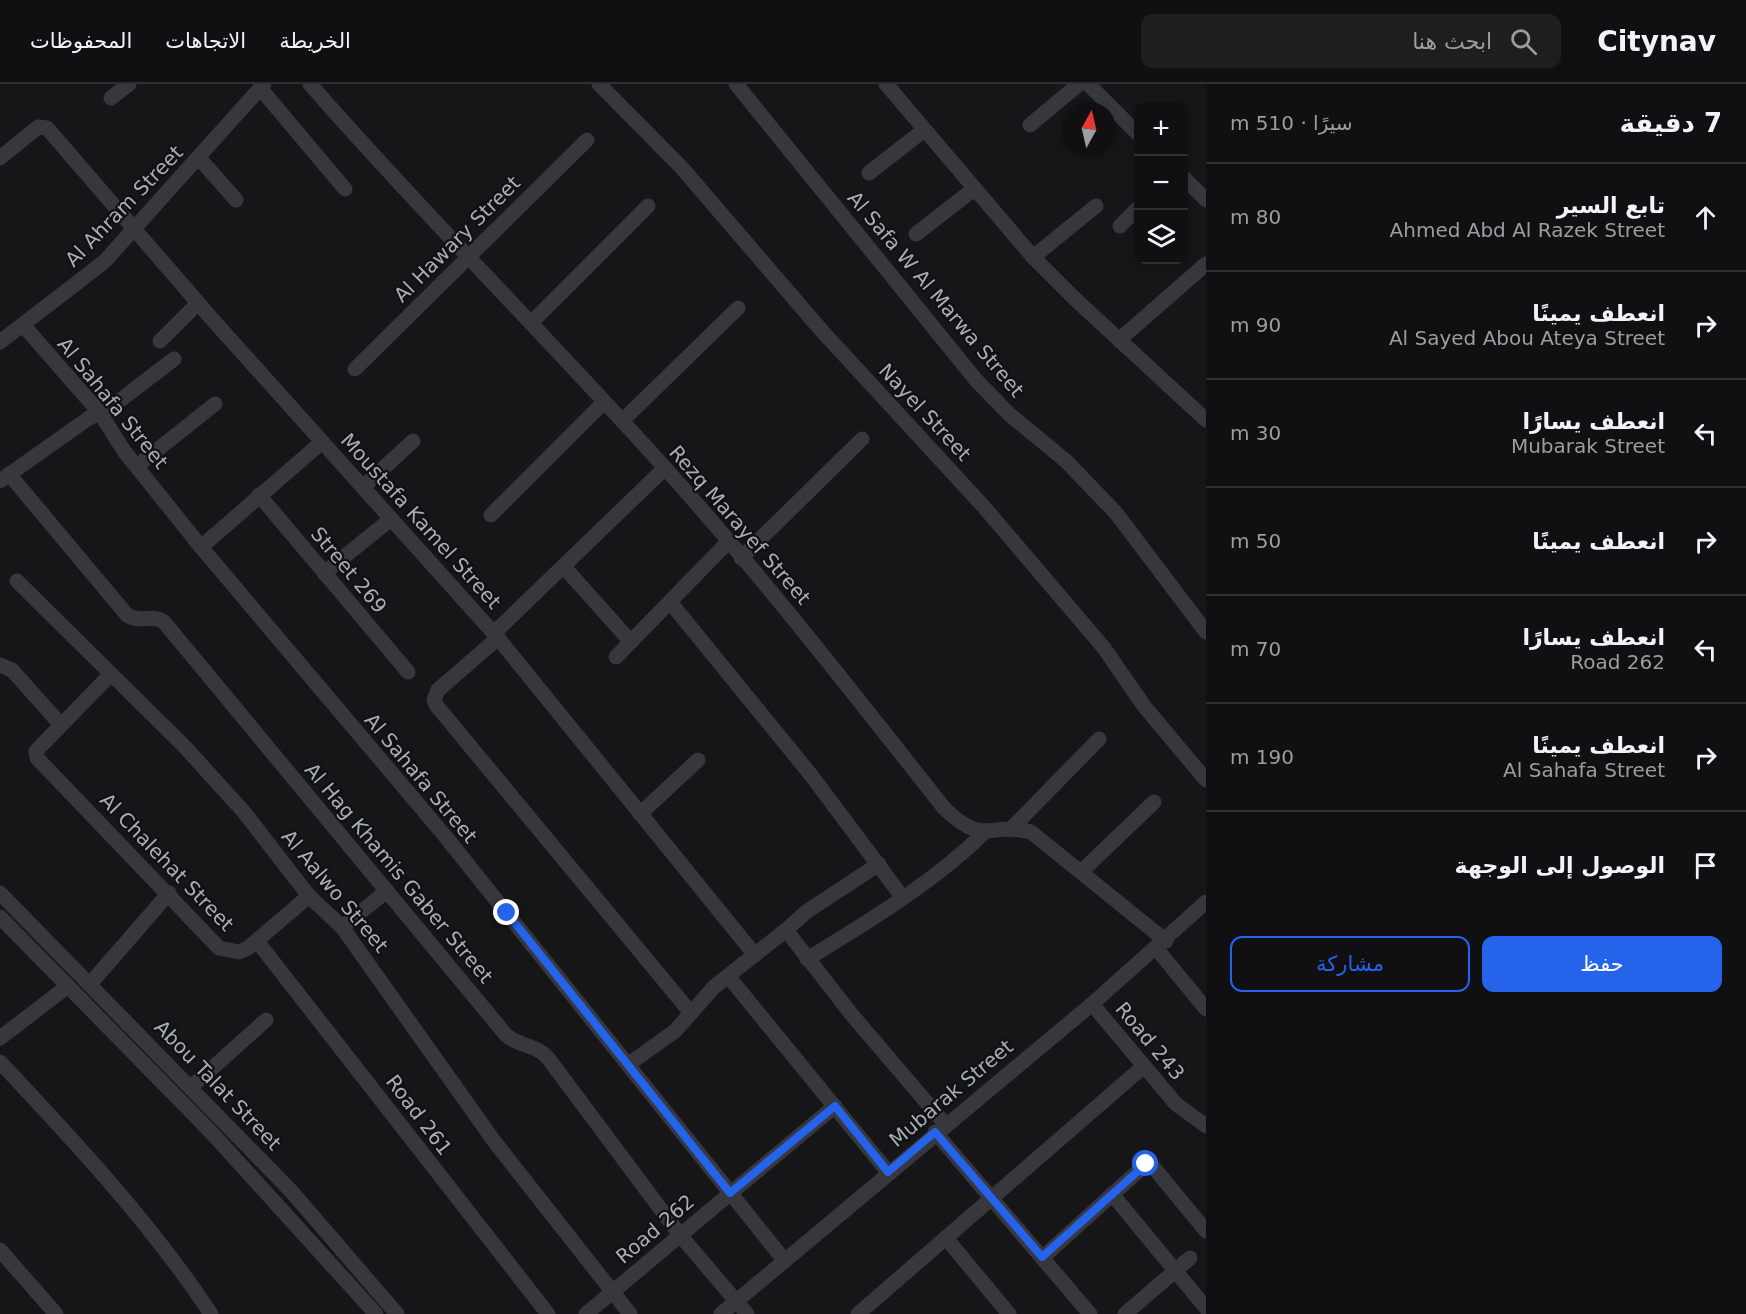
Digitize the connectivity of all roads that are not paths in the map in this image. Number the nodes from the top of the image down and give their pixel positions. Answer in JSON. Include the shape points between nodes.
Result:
{"nodes":[{"id":1,"x":129,"y":84,"type":"edge"},
{"id":2,"x":310,"y":84,"type":"edge"},
{"id":3,"x":599,"y":84,"type":"edge"},
{"id":4,"x":736,"y":84,"type":"edge"},
{"id":5,"x":886,"y":84,"type":"edge"},
{"id":6,"x":1079,"y":84,"type":"edge"},
{"id":7,"x":1088,"y":84,"type":"edge"},
{"id":8,"x":258,"y":87,"type":"edge"},
{"id":9,"x":111,"y":98,"type":"dead end"},
{"id":10,"x":1030,"y":125,"type":"dead end"},
{"id":11,"x":924,"y":130,"type":"junction"},
{"id":12,"x":1134,"y":130,"type":"edge"},
{"id":13,"x":588,"y":140,"type":"dead end"},
{"id":14,"x":0,"y":158,"type":"edge"},
{"id":15,"x":199,"y":158,"type":"junction"},
{"id":16,"x":869,"y":173,"type":"dead end"},
{"id":17,"x":1188,"y":182,"type":"edge"},
{"id":18,"x":345,"y":189,"type":"dead end"},
{"id":19,"x":974,"y":189,"type":"junction"},
{"id":20,"x":236,"y":200,"type":"dead end"},
{"id":21,"x":1206,"y":200,"type":"edge"},
{"id":22,"x":648,"y":206,"type":"dead end"},
{"id":23,"x":1096,"y":206,"type":"dead end"},
{"id":24,"x":1136,"y":210,"type":"edge"},
{"id":25,"x":1120,"y":226,"type":"dead end"},
{"id":26,"x":136,"y":229,"type":"junction"},
{"id":27,"x":916,"y":234,"type":"dead end"},
{"id":28,"x":469,"y":256,"type":"junction"},
{"id":29,"x":1033,"y":256,"type":"junction"},
{"id":30,"x":1206,"y":264,"type":"edge"},
{"id":31,"x":198,"y":303,"type":"junction"},
{"id":32,"x":738,"y":308,"type":"dead end"},
{"id":33,"x":531,"y":323,"type":"junction"},
{"id":34,"x":23,"y":325,"type":"junction"},
{"id":35,"x":2,"y":338,"type":"edge"},
{"id":36,"x":1119,"y":340,"type":"junction"},
{"id":37,"x":160,"y":341,"type":"dead end"},
{"id":38,"x":174,"y":359,"type":"dead end"},
{"id":39,"x":356,"y":369,"type":"dead end"},
{"id":40,"x":604,"y":402,"type":"junction"},
{"id":41,"x":214,"y":404,"type":"dead end"},
{"id":42,"x":100,"y":413,"type":"junction"},
{"id":43,"x":1206,"y":420,"type":"edge"},
{"id":44,"x":622,"y":422,"type":"junction"},
{"id":45,"x":862,"y":439,"type":"dead end"},
{"id":46,"x":322,"y":441,"type":"junction"},
{"id":47,"x":413,"y":441,"type":"dead end"},
{"id":48,"x":137,"y":466,"type":"junction"},
{"id":49,"x":666,"y":468,"type":"junction"},
{"id":50,"x":4,"y":478,"type":"edge"},
{"id":51,"x":363,"y":487,"type":"junction"},
{"id":52,"x":259,"y":495,"type":"junction"},
{"id":53,"x":491,"y":515,"type":"dead end"},
{"id":54,"x":391,"y":519,"type":"junction"},
{"id":55,"x":728,"y":542,"type":"junction"},
{"id":56,"x":201,"y":547,"type":"junction"},
{"id":57,"x":741,"y":558,"type":"junction"},
{"id":58,"x":565,"y":568,"type":"junction"},
{"id":59,"x":324,"y":573,"type":"junction"},
{"id":60,"x":17,"y":581,"type":"dead end"},
{"id":61,"x":670,"y":602,"type":"junction"},
{"id":62,"x":1206,"y":632,"type":"edge"},
{"id":63,"x":496,"y":636,"type":"junction"},
{"id":64,"x":631,"y":642,"type":"junction"},
{"id":65,"x":616,"y":657,"type":"dead end"},
{"id":66,"x":0,"y":665,"type":"edge"},
{"id":67,"x":408,"y":672,"type":"dead end"},
{"id":68,"x":111,"y":674,"type":"junction"},
{"id":69,"x":61,"y":725,"type":"junction"},
{"id":70,"x":1099,"y":740,"type":"dead end"},
{"id":71,"x":698,"y":760,"type":"dead end"},
{"id":72,"x":1206,"y":780,"type":"edge"},
{"id":73,"x":1154,"y":802,"type":"dead end"},
{"id":74,"x":640,"y":814,"type":"junction"},
{"id":75,"x":1010,"y":830,"type":"junction"},
{"id":76,"x":985,"y":832,"type":"junction"},
{"id":77,"x":879,"y":864,"type":"junction"},
{"id":78,"x":1082,"y":871,"type":"junction"},
{"id":79,"x":387,"y":891,"type":"junction"},
{"id":80,"x":0,"y":893,"type":"edge"},
{"id":81,"x":169,"y":893,"type":"junction"},
{"id":82,"x":309,"y":896,"type":"junction"},
{"id":83,"x":903,"y":898,"type":"junction"},
{"id":84,"x":1206,"y":902,"type":"edge"},
{"id":85,"x":0,"y":917,"type":"edge"},
{"id":86,"x":342,"y":927,"type":"junction"},
{"id":87,"x":786,"y":930,"type":"junction"},
{"id":88,"x":257,"y":941,"type":"junction"},
{"id":89,"x":1161,"y":945,"type":"junction"},
{"id":90,"x":55,"y":949,"type":"junction"},
{"id":91,"x":755,"y":955,"type":"junction"},
{"id":92,"x":807,"y":959,"type":"junction"},
{"id":93,"x":42,"y":960,"type":"junction"},
{"id":94,"x":728,"y":976,"type":"junction"},
{"id":95,"x":90,"y":984,"type":"junction"},
{"id":96,"x":68,"y":986,"type":"junction"},
{"id":97,"x":1092,"y":1004,"type":"junction"},
{"id":98,"x":1206,"y":1009,"type":"edge"},
{"id":99,"x":691,"y":1013,"type":"junction"},
{"id":100,"x":266,"y":1020,"type":"dead end"},
{"id":101,"x":0,"y":1038,"type":"edge"},
{"id":102,"x":0,"y":1062,"type":"edge"},
{"id":103,"x":630,"y":1064,"type":"junction"},
{"id":104,"x":1144,"y":1066,"type":"junction"},
{"id":105,"x":191,"y":1087,"type":"junction"},
{"id":106,"x":835,"y":1106,"type":"junction"},
{"id":107,"x":1206,"y":1126,"type":"edge"},
{"id":108,"x":940,"y":1128,"type":"junction"},
{"id":109,"x":888,"y":1172,"type":"junction"},
{"id":110,"x":730,"y":1193,"type":"junction"},
{"id":111,"x":1113,"y":1194,"type":"junction"},
{"id":112,"x":992,"y":1198,"type":"junction"},
{"id":113,"x":1206,"y":1231,"type":"edge"},
{"id":114,"x":680,"y":1235,"type":"junction"},
{"id":115,"x":946,"y":1238,"type":"junction"},
{"id":116,"x":0,"y":1250,"type":"edge"},
{"id":117,"x":1042,"y":1257,"type":"junction"},
{"id":118,"x":1190,"y":1258,"type":"dead end"},
{"id":119,"x":784,"y":1260,"type":"junction"},
{"id":120,"x":1175,"y":1270,"type":"junction"},
{"id":121,"x":612,"y":1292,"type":"junction"},
{"id":122,"x":736,"y":1302,"type":"junction"},
{"id":123,"x":1206,"y":1308,"type":"edge"},
{"id":124,"x":56,"y":1314,"type":"edge"},
{"id":125,"x":211,"y":1314,"type":"edge"},
{"id":126,"x":376,"y":1314,"type":"edge"},
{"id":127,"x":397,"y":1314,"type":"edge"},
{"id":128,"x":548,"y":1314,"type":"edge"},
{"id":129,"x":586,"y":1314,"type":"edge"},
{"id":130,"x":630,"y":1314,"type":"edge"},
{"id":131,"x":721,"y":1314,"type":"edge"},
{"id":132,"x":747,"y":1314,"type":"edge"},
{"id":133,"x":858,"y":1314,"type":"edge"},
{"id":134,"x":1009,"y":1314,"type":"edge"},
{"id":135,"x":1090,"y":1314,"type":"edge"},
{"id":136,"x":1125,"y":1314,"type":"edge"}],
"edges":[{"from":1,"to":9,"type":"street"},
{"from":2,"to":28,"type":"street","name":"Rezq Marayef Street"},
{"from":3,"to":72,"type":"street","name":"Nayel Street","via":[[682,168],[822,331],[984,507],[1097,639],[1144,706]]},
{"from":4,"to":62,"type":"street","name":"Al Safa W Al Marwa Street","via":[[976,380],[1009,414],[1066,461],[1116,513]]},
{"from":5,"to":11,"type":"street"},
{"from":6,"to":10,"type":"street"},
{"from":7,"to":12,"type":"street"},
{"from":8,"to":15,"type":"street","name":"Al Ahram Street"},
{"from":8,"to":18,"type":"street"},
{"from":11,"to":16,"type":"street"},
{"from":11,"to":19,"type":"street"},
{"from":13,"to":28,"type":"street","name":"Al Hawary Street"},
{"from":14,"to":26,"type":"street","name":"Moustafa Kamel Street","via":[[43,126]]},
{"from":15,"to":20,"type":"street"},
{"from":15,"to":26,"type":"street","name":"Al Ahram Street"},
{"from":17,"to":21,"type":"street"},
{"from":19,"to":27,"type":"street"},
{"from":19,"to":29,"type":"street"},
{"from":22,"to":33,"type":"street"},
{"from":23,"to":29,"type":"street"},
{"from":24,"to":25,"type":"street"},
{"from":26,"to":31,"type":"street","name":"Moustafa Kamel Street"},
{"from":26,"to":34,"type":"street","name":"Al Ahram Street","via":[[104,262]]},
{"from":28,"to":33,"type":"street","name":"Rezq Marayef Street"},
{"from":28,"to":39,"type":"street","name":"Al Hawary Street"},
{"from":29,"to":36,"type":"street"},
{"from":30,"to":36,"type":"street"},
{"from":31,"to":37,"type":"street"},
{"from":31,"to":46,"type":"street","name":"Moustafa Kamel Street"},
{"from":32,"to":44,"type":"street"},
{"from":33,"to":40,"type":"street","name":"Rezq Marayef Street"},
{"from":34,"to":35,"type":"street","name":"Al Ahram Street"},
{"from":34,"to":42,"type":"street","name":"Al Sahafa Street"},
{"from":36,"to":43,"type":"street"},
{"from":38,"to":42,"type":"street"},
{"from":40,"to":44,"type":"street","name":"Rezq Marayef Street"},
{"from":40,"to":53,"type":"street"},
{"from":41,"to":48,"type":"street"},
{"from":42,"to":48,"type":"street","name":"Al Sahafa Street"},
{"from":42,"to":50,"type":"street"},
{"from":44,"to":49,"type":"street","name":"Rezq Marayef Street"},
{"from":45,"to":57,"type":"street"},
{"from":46,"to":51,"type":"street","name":"Moustafa Kamel Street"},
{"from":46,"to":52,"type":"street"},
{"from":47,"to":51,"type":"street"},
{"from":48,"to":56,"type":"street","name":"Al Sahafa Street"},
{"from":49,"to":55,"type":"street","name":"Rezq Marayef Street"},
{"from":49,"to":58,"type":"street"},
{"from":50,"to":79,"type":"street","name":"Al Hag Khamis Gaber Street","via":[[127,615],[136,620],[156,618],[164,622]]},
{"from":51,"to":54,"type":"street","name":"Moustafa Kamel Street"},
{"from":52,"to":56,"type":"street"},
{"from":52,"to":59,"type":"street","name":"Street 269"},
{"from":54,"to":59,"type":"street"},
{"from":54,"to":63,"type":"street","name":"Moustafa Kamel Street"},
{"from":55,"to":57,"type":"street","name":"Rezq Marayef Street"},
{"from":55,"to":61,"type":"street"},
{"from":56,"to":103,"type":"street","name":"Al Sahafa Street","via":[[445,836]]},
{"from":57,"to":76,"type":"street","name":"Rezq Marayef Street","via":[[945,808],[966,826]]},
{"from":58,"to":63,"type":"street"},
{"from":58,"to":64,"type":"street"},
{"from":59,"to":67,"type":"street","name":"Street 269"},
{"from":60,"to":68,"type":"street","name":"Al Aalwo Street"},
{"from":61,"to":64,"type":"street"},
{"from":61,"to":77,"type":"street"},
{"from":63,"to":74,"type":"street","name":"Moustafa Kamel Street"},
{"from":63,"to":99,"type":"street","via":[[438,690],[436,705]]},
{"from":64,"to":65,"type":"street"},
{"from":66,"to":69,"type":"street","via":[[12,670]]},
{"from":68,"to":69,"type":"street","name":"Al Chalehat Street"},
{"from":68,"to":82,"type":"street","name":"Al Aalwo Street","via":[[244,812]]},
{"from":69,"to":81,"type":"street","name":"Al Chalehat Street","via":[[35,756]]},
{"from":70,"to":75,"type":"street"},
{"from":71,"to":74,"type":"street"},
{"from":73,"to":78,"type":"street"},
{"from":74,"to":91,"type":"street","name":"Moustafa Kamel Street"},
{"from":75,"to":76,"type":"street","name":"Rezq Marayef Street"},
{"from":75,"to":78,"type":"street","name":"Rezq Marayef Street","via":[[1031,832]]},
{"from":76,"to":83,"type":"street"},
{"from":77,"to":83,"type":"street"},
{"from":77,"to":87,"type":"street","via":[[806,912]]},
{"from":78,"to":89,"type":"street","name":"Rezq Marayef Street"},
{"from":79,"to":86,"type":"street"},
{"from":79,"to":114,"type":"street","name":"Al Hag Khamis Gaber Street","via":[[506,1035],[517,1043],[538,1048],[548,1058]]},
{"from":80,"to":90,"type":"street","name":"Abou Talat Street"},
{"from":81,"to":88,"type":"street","name":"Al Chalehat Street","via":[[219,948],[239,952]]},
{"from":81,"to":95,"type":"street"},
{"from":82,"to":86,"type":"street","name":"Al Aalwo Street"},
{"from":82,"to":88,"type":"street","name":"Al Chalehat Street"},
{"from":83,"to":92,"type":"street"},
{"from":84,"to":89,"type":"street","name":"Mubarak Street"},
{"from":85,"to":93,"type":"street","name":"Abou Talat Street"},
{"from":86,"to":121,"type":"street","name":"Al Aalwo Street","via":[[494,1141]]},
{"from":87,"to":91,"type":"street"},
{"from":87,"to":92,"type":"street"},
{"from":88,"to":128,"type":"street","name":"Road 261"},
{"from":89,"to":97,"type":"street","name":"Mubarak Street"},
{"from":89,"to":98,"type":"street","name":"Rezq Marayef Street"},
{"from":90,"to":93,"type":"street"},
{"from":90,"to":95,"type":"street","name":"Abou Talat Street"},
{"from":91,"to":94,"type":"street"},
{"from":92,"to":108,"type":"street"},
{"from":93,"to":96,"type":"street","name":"Abou Talat Street"},
{"from":94,"to":99,"type":"street"},
{"from":94,"to":106,"type":"street"},
{"from":95,"to":105,"type":"street","name":"Abou Talat Street"},
{"from":96,"to":101,"type":"street"},
{"from":96,"to":126,"type":"street","name":"Abou Talat Street","via":[[211,1132]]},
{"from":97,"to":104,"type":"street","name":"Road 243"},
{"from":97,"to":108,"type":"street","name":"Mubarak Street"},
{"from":99,"to":103,"type":"street","via":[[675,1031]]},
{"from":100,"to":105,"type":"street"},
{"from":102,"to":125,"type":"street","via":[[119,1192]]},
{"from":103,"to":110,"type":"street","name":"Al Sahafa Street"},
{"from":104,"to":107,"type":"street","name":"Road 243","via":[[1182,1110]]},
{"from":104,"to":112,"type":"street"},
{"from":105,"to":127,"type":"street","name":"Abou Talat Street","via":[[330,1232]]},
{"from":106,"to":109,"type":"street"},
{"from":106,"to":110,"type":"street","name":"Road 262"},
{"from":108,"to":109,"type":"street","name":"Mubarak Street"},
{"from":108,"to":112,"type":"street"},
{"from":109,"to":119,"type":"street","name":"Mubarak Street"},
{"from":110,"to":114,"type":"street","name":"Road 262"},
{"from":110,"to":119,"type":"street","name":"Al Sahafa Street"},
{"from":111,"to":113,"type":"street","via":[[1150,1163]]},
{"from":111,"to":117,"type":"street"},
{"from":111,"to":120,"type":"street"},
{"from":112,"to":115,"type":"street"},
{"from":112,"to":117,"type":"street"},
{"from":114,"to":121,"type":"street","name":"Road 262"},
{"from":114,"to":122,"type":"street","name":"Al Hag Khamis Gaber Street"},
{"from":115,"to":133,"type":"street"},
{"from":115,"to":134,"type":"street"},
{"from":116,"to":124,"type":"street"},
{"from":117,"to":135,"type":"street"},
{"from":118,"to":120,"type":"street"},
{"from":119,"to":122,"type":"street","name":"Mubarak Street"},
{"from":120,"to":123,"type":"street"},
{"from":120,"to":136,"type":"street"},
{"from":121,"to":129,"type":"street","name":"Road 262"},
{"from":121,"to":130,"type":"street","name":"Al Aalwo Street"},
{"from":122,"to":131,"type":"street","name":"Mubarak Street"},
{"from":122,"to":132,"type":"street","name":"Al Hag Khamis Gaber Street"}]}
